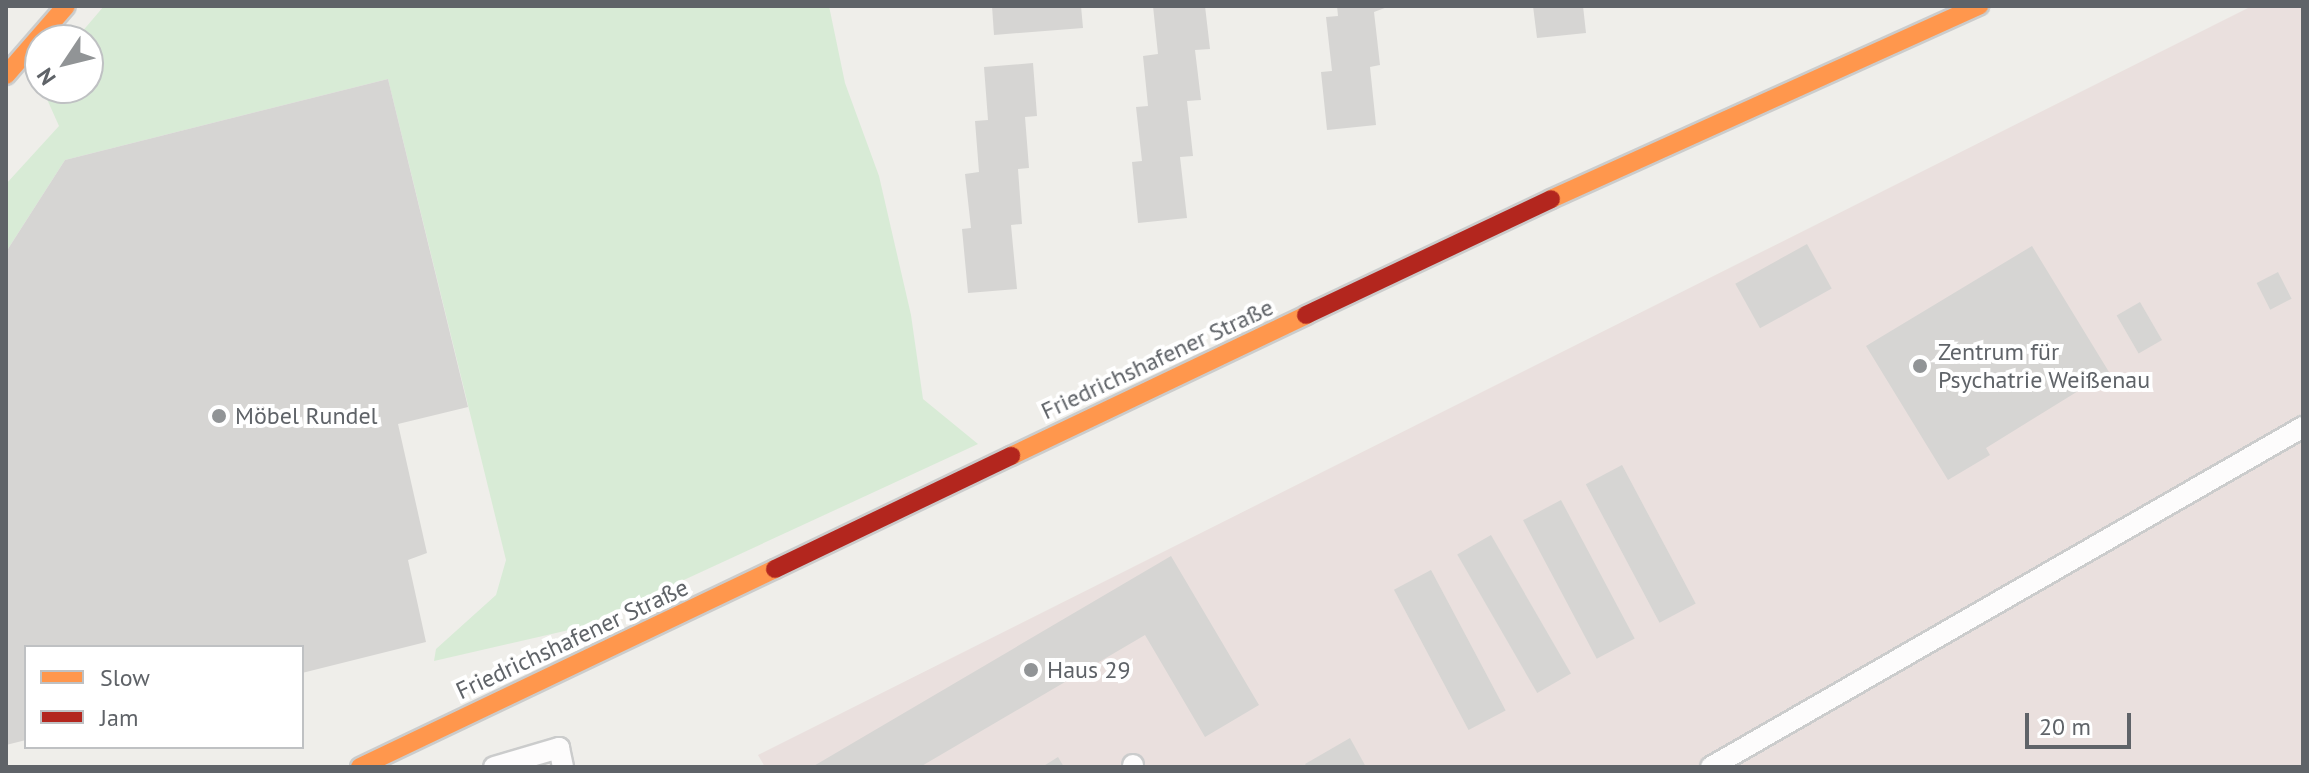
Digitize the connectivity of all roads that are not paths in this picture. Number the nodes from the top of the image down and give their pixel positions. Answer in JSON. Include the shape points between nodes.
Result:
{"nodes":[{"id":1,"x":66,"y":6,"type":"edge"},
{"id":2,"x":1979,"y":6,"type":"edge"},
{"id":3,"x":6,"y":75,"type":"edge"},
{"id":4,"x":2303,"y":427,"type":"edge"},
{"id":5,"x":360,"y":767,"type":"edge"},
{"id":6,"x":494,"y":767,"type":"edge"},
{"id":7,"x":563,"y":767,"type":"edge"},
{"id":8,"x":1711,"y":767,"type":"edge"}],
"edges":[{"from":1,"to":3,"type":"main road"},
{"from":2,"to":5,"type":"main road","name":"Friedrichshafener Straße","via":[[1485,229]]},
{"from":4,"to":8,"type":"lane"},
{"from":6,"to":7,"type":"lane","via":[[559,748]]}]}
